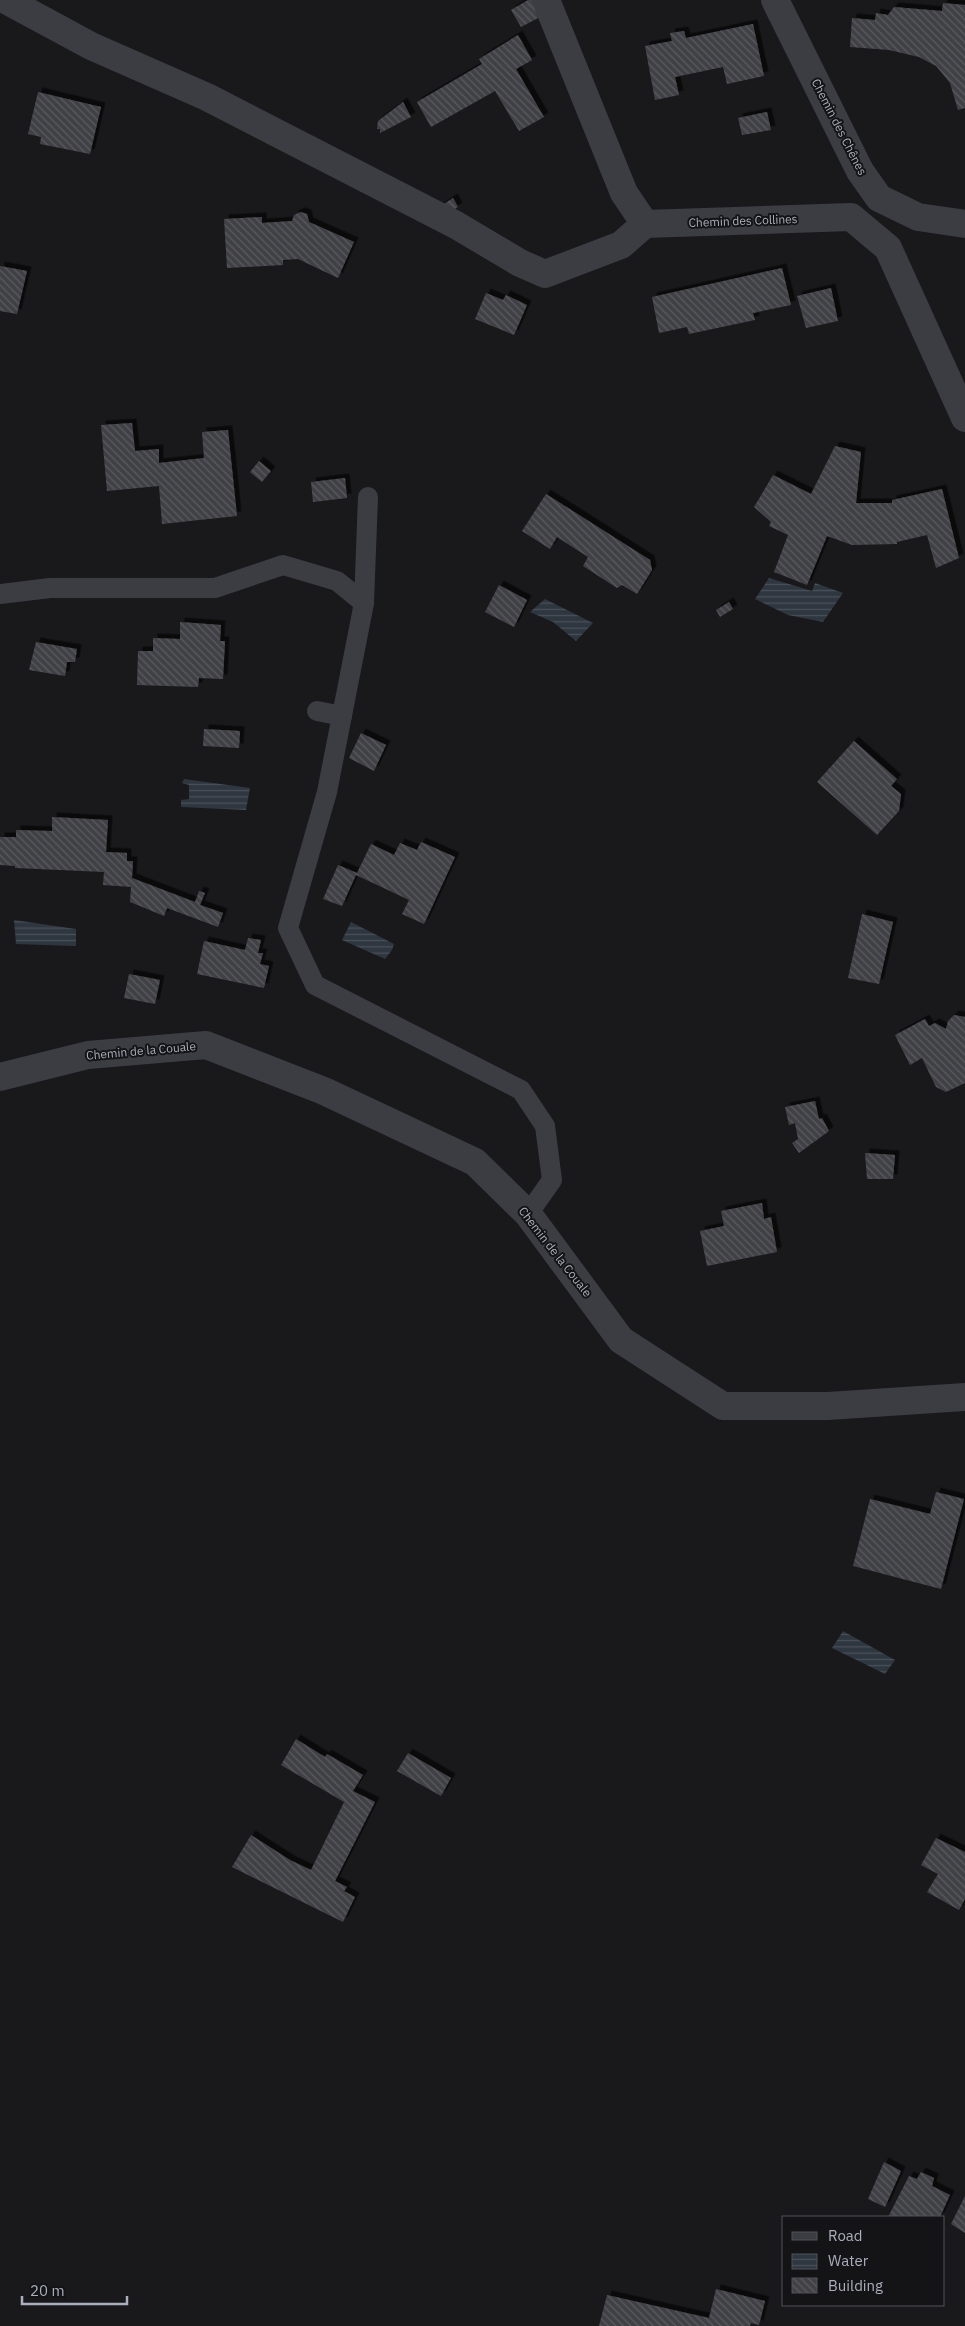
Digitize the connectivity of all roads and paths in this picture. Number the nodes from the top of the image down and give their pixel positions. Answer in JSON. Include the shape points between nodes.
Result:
{"nodes":[{"id":1,"x":6,"y":0,"type":"edge"},
{"id":2,"x":546,"y":0,"type":"edge"},
{"id":3,"x":775,"y":0,"type":"edge"},
{"id":4,"x":645,"y":224,"type":"junction"},
{"id":5,"x":965,"y":224,"type":"edge"},
{"id":6,"x":965,"y":418,"type":"edge"},
{"id":7,"x":368,"y":497,"type":"dead end"},
{"id":8,"x":0,"y":594,"type":"edge"},
{"id":9,"x":364,"y":603,"type":"junction"},
{"id":10,"x":317,"y":711,"type":"dead end"},
{"id":11,"x":342,"y":716,"type":"junction"},
{"id":12,"x":0,"y":1077,"type":"edge"},
{"id":13,"x":528,"y":1214,"type":"junction"},
{"id":14,"x":965,"y":1397,"type":"edge"}],
"edges":[{"from":1,"to":4,"type":"street","via":[[91,46],[207,96],[545,274],[621,245]]},
{"from":2,"to":4,"type":"street","via":[[624,193]]},
{"from":3,"to":5,"type":"street","name":"Chemin des Chênes","via":[[860,171],[879,198],[918,217]]},
{"from":4,"to":6,"type":"street","name":"Chemin des Collines","via":[[851,217],[888,248]]},
{"from":7,"to":9,"type":"lane"},
{"from":8,"to":9,"type":"lane","via":[[50,588],[214,588],[283,565],[337,581]]},
{"from":9,"to":11,"type":"lane"},
{"from":10,"to":11,"type":"lane"},
{"from":11,"to":13,"type":"lane","via":[[326,792],[288,928],[315,984],[521,1090],[545,1126],[552,1180]]},
{"from":12,"to":13,"type":"street","name":"Chemin de la Couale","via":[[88,1054],[206,1045],[324,1091],[475,1162]]},
{"from":13,"to":14,"type":"street","name":"Chemin de la Couale","via":[[622,1340],[723,1406],[828,1406]]}]}
